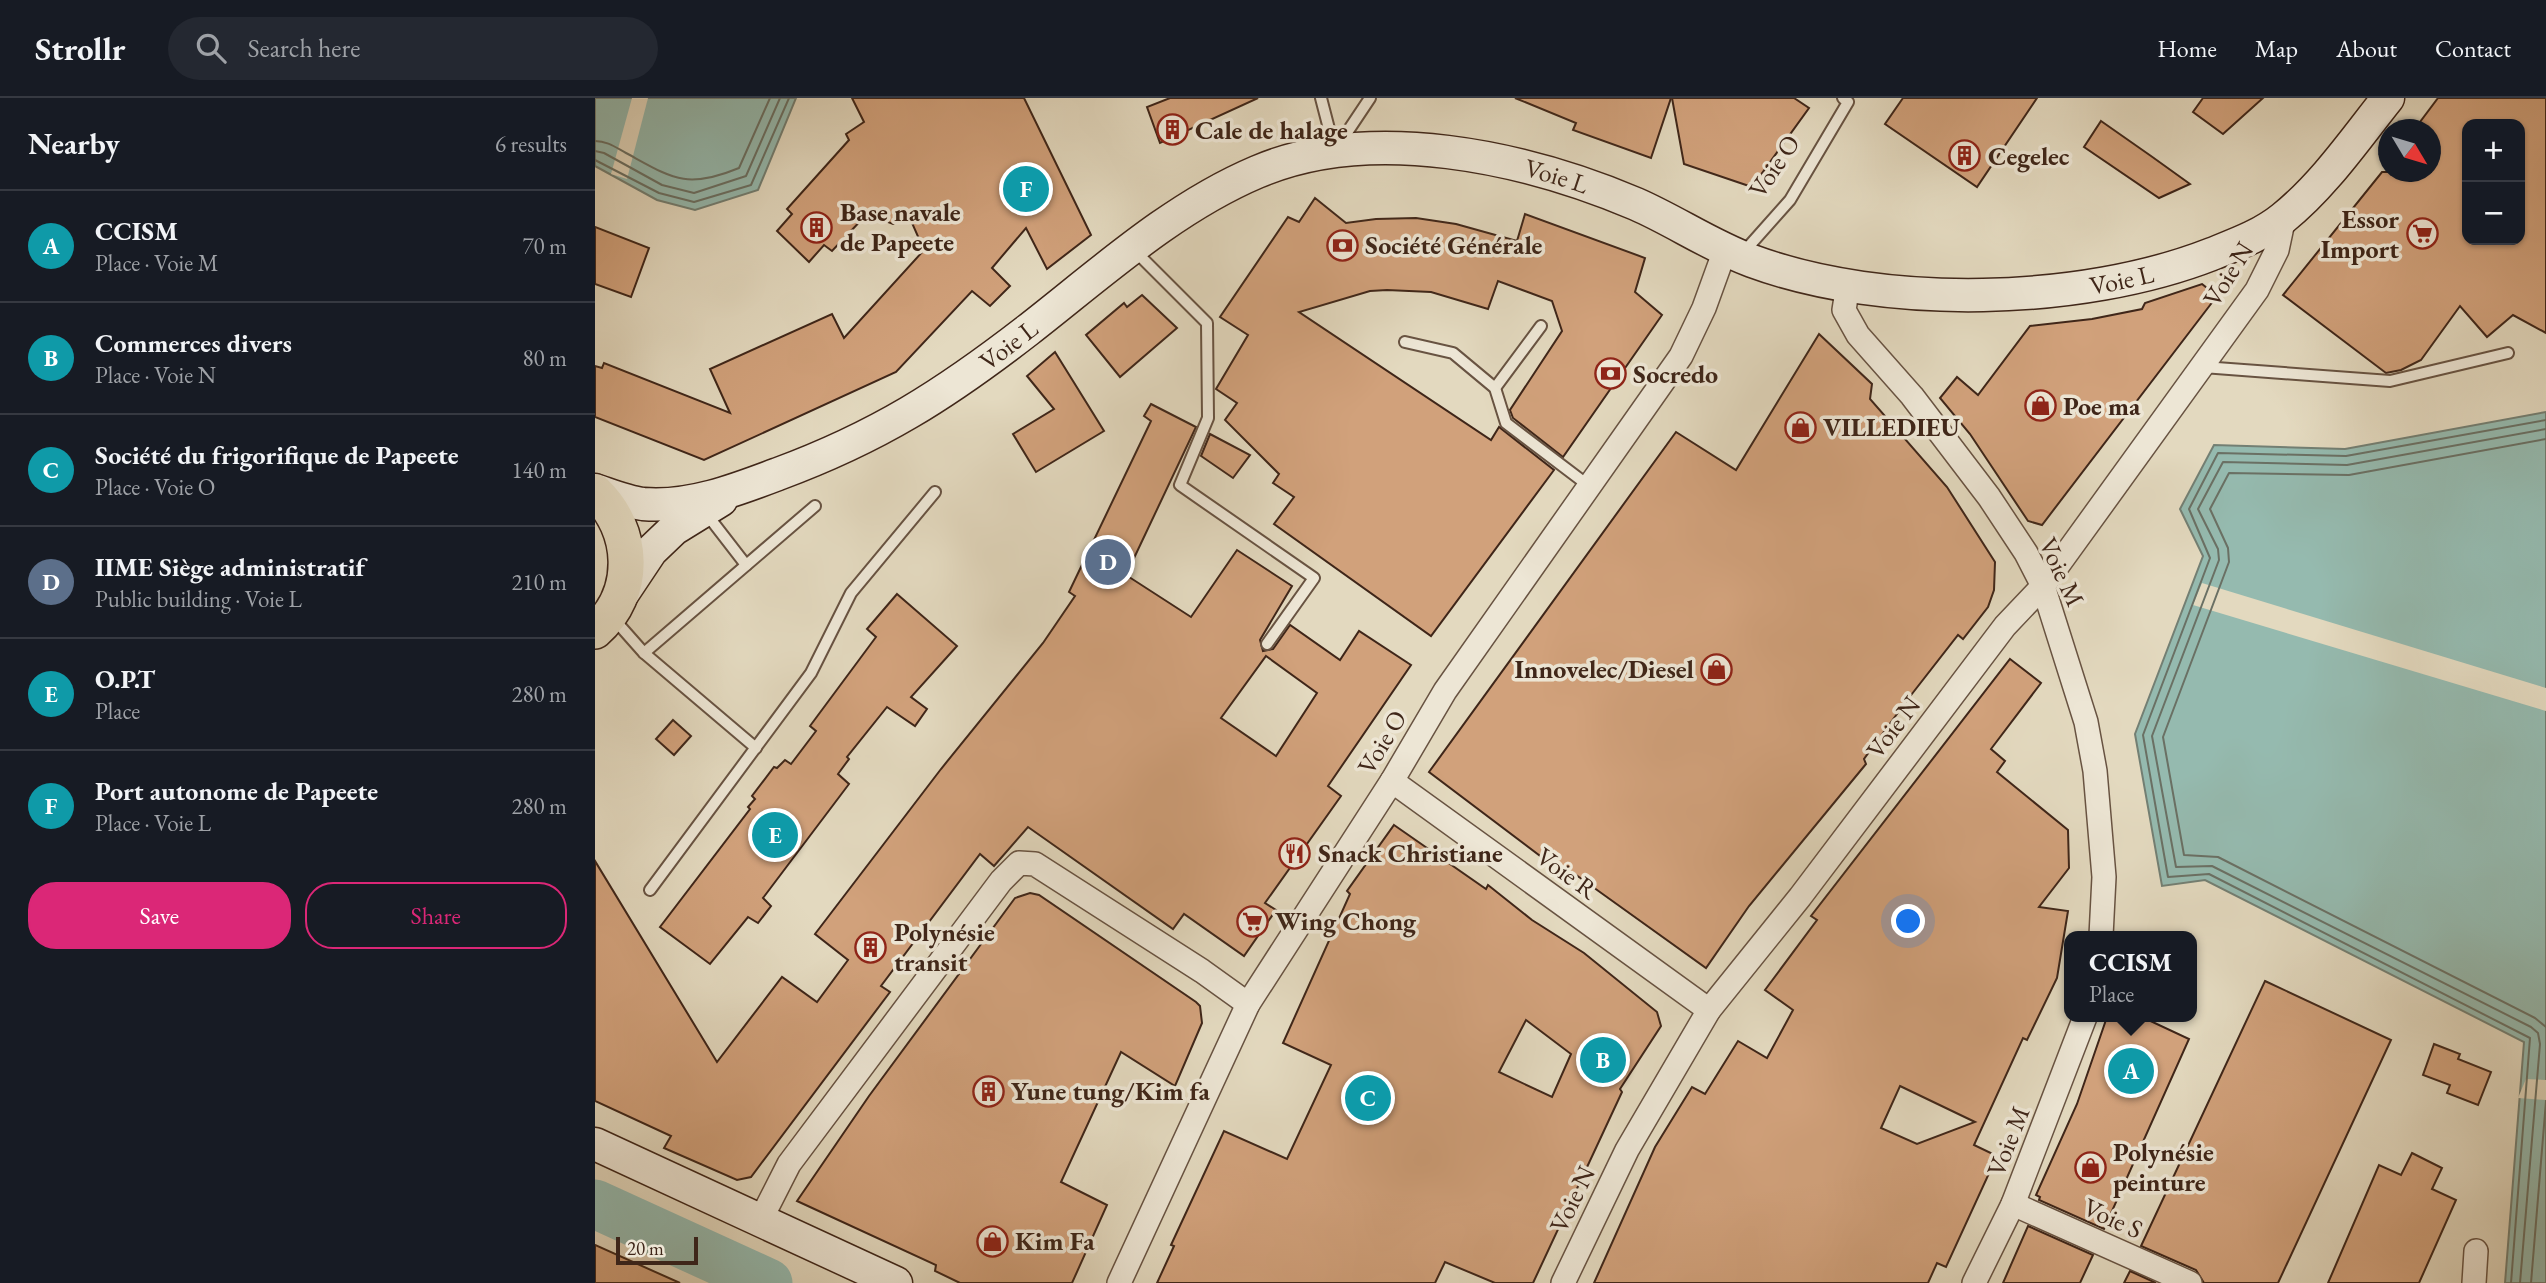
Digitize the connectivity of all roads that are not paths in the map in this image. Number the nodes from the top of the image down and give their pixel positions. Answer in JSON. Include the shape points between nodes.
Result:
{"nodes":[{"id":1,"x":1321,"y":98,"type":"edge"},
{"id":2,"x":1370,"y":98,"type":"edge"},
{"id":3,"x":2388,"y":98,"type":"edge"},
{"id":4,"x":1845,"y":100,"type":"edge"},
{"id":5,"x":1335,"y":151,"type":"junction"},
{"id":6,"x":2284,"y":217,"type":"junction"},
{"id":7,"x":1132,"y":248,"type":"junction"},
{"id":8,"x":1733,"y":253,"type":"junction"},
{"id":9,"x":1848,"y":285,"type":"junction"},
{"id":10,"x":1541,"y":326,"type":"dead end"},
{"id":11,"x":1405,"y":342,"type":"dead end"},
{"id":12,"x":2508,"y":354,"type":"dead end"},
{"id":13,"x":2199,"y":367,"type":"junction"},
{"id":14,"x":1495,"y":388,"type":"junction"},
{"id":15,"x":1588,"y":486,"type":"junction"},
{"id":16,"x":595,"y":491,"type":"edge"},
{"id":17,"x":733,"y":491,"type":"junction"},
{"id":18,"x":935,"y":492,"type":"dead end"},
{"id":19,"x":815,"y":506,"type":"dead end"},
{"id":20,"x":705,"y":512,"type":"junction"},
{"id":21,"x":746,"y":565,"type":"junction"},
{"id":22,"x":2043,"y":586,"type":"junction"},
{"id":23,"x":604,"y":622,"type":"edge"},
{"id":24,"x":1267,"y":644,"type":"dead end"},
{"id":25,"x":644,"y":653,"type":"junction"},
{"id":26,"x":756,"y":748,"type":"junction"},
{"id":27,"x":1392,"y":781,"type":"junction"},
{"id":28,"x":650,"y":890,"type":"dead end"},
{"id":29,"x":2101,"y":931,"type":"edge"},
{"id":30,"x":1248,"y":1004,"type":"junction"},
{"id":31,"x":1709,"y":1010,"type":"junction"},
{"id":32,"x":2083,"y":1022,"type":"edge"},
{"id":33,"x":595,"y":1144,"type":"edge"},
{"id":34,"x":2013,"y":1204,"type":"junction"},
{"id":35,"x":759,"y":1221,"type":"junction"},
{"id":36,"x":2476,"y":1251,"type":"dead end"},
{"id":37,"x":896,"y":1283,"type":"edge"},
{"id":38,"x":1119,"y":1283,"type":"edge"},
{"id":39,"x":1563,"y":1283,"type":"edge"},
{"id":40,"x":1974,"y":1283,"type":"edge"},
{"id":41,"x":2190,"y":1283,"type":"edge"},
{"id":42,"x":2475,"y":1283,"type":"edge"}],
"edges":[{"from":1,"to":5,"type":"lane"},
{"from":2,"to":5,"type":"lane"},
{"from":3,"to":6,"type":"street","name":"Voie L","via":[[2328,172]]},
{"from":4,"to":8,"type":"lane","name":"Voie O","via":[[1790,200]]},
{"from":5,"to":7,"type":"street","name":"Voie L","via":[[1297,157],[1255,173],[1218,191]]},
{"from":5,"to":8,"type":"street","name":"Voie L","via":[[1407,149],[1545,172],[1633,203]]},
{"from":6,"to":9,"type":"street","name":"Voie L","via":[[2240,243],[2125,282],[2007,294],[1899,292]]},
{"from":6,"to":13,"type":"street","name":"Voie N","via":[[2277,250],[2257,289]]},
{"from":7,"to":17,"type":"street","name":"Voie L","via":[[917,411],[854,444]]},
{"from":7,"to":24,"type":"lane","via":[[1207,323],[1208,418],[1180,485],[1314,578]]},
{"from":8,"to":9,"type":"street","name":"Voie L"},
{"from":8,"to":15,"type":"street","name":"Voie O","via":[[1681,356]]},
{"from":9,"to":22,"type":"street","name":"Voie M","via":[[1844,310],[1858,335],[1912,396],[1982,489]]},
{"from":10,"to":14,"type":"lane"},
{"from":11,"to":14,"type":"lane","via":[[1453,353]]},
{"from":12,"to":13,"type":"lane","via":[[2390,381]]},
{"from":13,"to":22,"type":"street","name":"Voie N"},
{"from":14,"to":15,"type":"lane","via":[[1506,423]]},
{"from":15,"to":27,"type":"street","name":"Voie O","via":[[1445,691]]},
{"from":16,"to":17,"type":"street","via":[[641,504],[678,503]]},
{"from":16,"to":23,"type":"main road","via":[[618,521],[626,547],[626,574]]},
{"from":17,"to":20,"type":"street"},
{"from":18,"to":26,"type":"lane","via":[[851,593],[811,673]]},
{"from":19,"to":21,"type":"lane"},
{"from":20,"to":21,"type":"lane"},
{"from":20,"to":23,"type":"street","via":[[674,529],[652,551]]},
{"from":21,"to":25,"type":"lane"},
{"from":22,"to":29,"type":"street","name":"Voie M","via":[[2087,722],[2104,877]]},
{"from":22,"to":31,"type":"street","name":"Voie N","via":[[1997,637]]},
{"from":23,"to":25,"type":"lane"},
{"from":25,"to":26,"type":"lane"},
{"from":26,"to":28,"type":"lane"},
{"from":27,"to":30,"type":"street","name":"Voie O"},
{"from":27,"to":31,"type":"street","name":"Voie R"},
{"from":30,"to":35,"type":"street","via":[[1035,864],[1019,863],[789,1164]]},
{"from":30,"to":38,"type":"street","name":"Voie O"},
{"from":31,"to":39,"type":"street","name":"Voie N","via":[[1627,1150]]},
{"from":32,"to":34,"type":"street","name":"Voie M"},
{"from":33,"to":35,"type":"street"},
{"from":34,"to":40,"type":"street","name":"Voie M"},
{"from":34,"to":41,"type":"street","name":"Voie S"},
{"from":35,"to":37,"type":"street"},
{"from":36,"to":42,"type":"street"}]}
